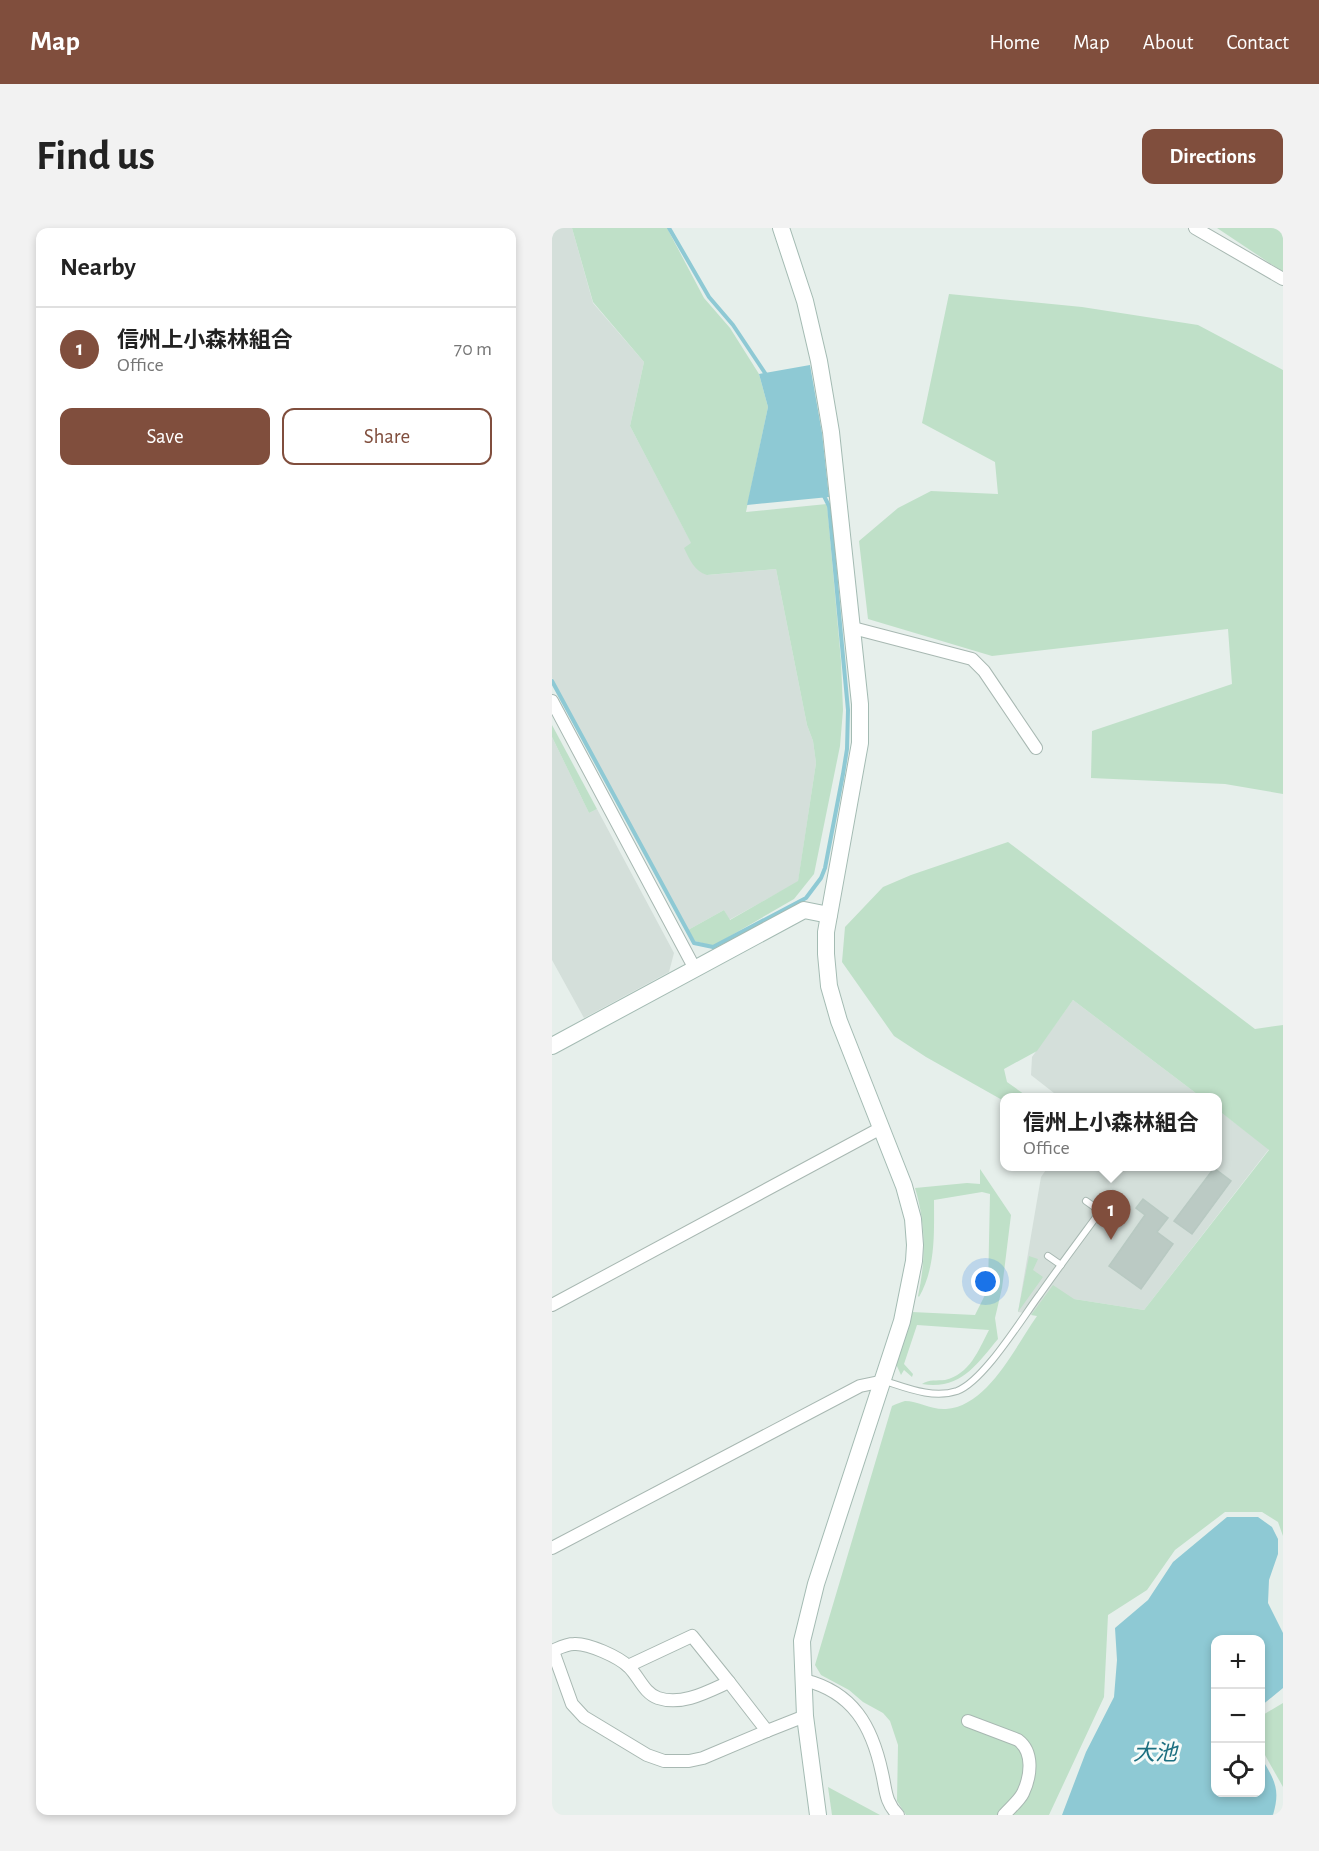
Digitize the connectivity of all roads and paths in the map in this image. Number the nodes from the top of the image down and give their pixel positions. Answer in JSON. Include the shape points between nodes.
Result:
{"nodes":[{"id":1,"x":781,"y":228,"type":"edge"},
{"id":2,"x":1196,"y":228,"type":"edge"},
{"id":3,"x":1283,"y":279,"type":"edge"},
{"id":4,"x":853,"y":628,"type":"junction"},
{"id":5,"x":552,"y":701,"type":"edge"},
{"id":6,"x":1036,"y":748,"type":"dead end"},
{"id":7,"x":829,"y":915,"type":"junction"},
{"id":8,"x":695,"y":969,"type":"junction"},
{"id":9,"x":552,"y":1046,"type":"edge"},
{"id":10,"x":881,"y":1128,"type":"junction"},
{"id":11,"x":1113,"y":1194,"type":"dead end"},
{"id":12,"x":1086,"y":1201,"type":"dead end"},
{"id":13,"x":1100,"y":1211,"type":"junction"},
{"id":14,"x":1048,"y":1256,"type":"dead end"},
{"id":15,"x":1061,"y":1265,"type":"junction"},
{"id":16,"x":552,"y":1305,"type":"edge"},
{"id":17,"x":884,"y":1381,"type":"junction"},
{"id":18,"x":552,"y":1548,"type":"edge"},
{"id":19,"x":553,"y":1651,"type":"edge"},
{"id":20,"x":628,"y":1666,"type":"junction"},
{"id":21,"x":804,"y":1680,"type":"junction"},
{"id":22,"x":729,"y":1682,"type":"junction"},
{"id":23,"x":805,"y":1716,"type":"junction"},
{"id":24,"x":968,"y":1721,"type":"dead end"},
{"id":25,"x":767,"y":1731,"type":"junction"},
{"id":26,"x":818,"y":1815,"type":"edge"},
{"id":27,"x":898,"y":1815,"type":"edge"},
{"id":28,"x":1004,"y":1815,"type":"edge"}],
"edges":[{"from":1,"to":4,"type":"street","via":[[819,361]]},
{"from":2,"to":3,"type":"street"},
{"from":4,"to":6,"type":"street","via":[[972,659]]},
{"from":4,"to":7,"type":"street","via":[[860,743]]},
{"from":5,"to":8,"type":"street"},
{"from":7,"to":8,"type":"street","via":[[804,910]]},
{"from":7,"to":10,"type":"street","via":[[829,986]]},
{"from":8,"to":9,"type":"street"},
{"from":10,"to":16,"type":"street"},
{"from":10,"to":17,"type":"street","via":[[907,1197],[915,1245],[911,1282]]},
{"from":11,"to":13,"type":"lane"},
{"from":12,"to":13,"type":"lane"},
{"from":13,"to":15,"type":"lane"},
{"from":14,"to":15,"type":"lane"},
{"from":15,"to":17,"type":"lane","via":[[971,1382],[957,1390],[931,1393]]},
{"from":17,"to":18,"type":"street","via":[[860,1386]]},
{"from":17,"to":21,"type":"street","via":[[816,1584],[802,1641]]},
{"from":19,"to":20,"type":"street","via":[[581,1644]]},
{"from":19,"to":25,"type":"street","via":[[572,1704],[584,1717],[647,1755],[664,1761],[689,1761]]},
{"from":20,"to":22,"type":"street","via":[[647,1691],[666,1700],[689,1698]]},
{"from":20,"to":22,"type":"street","via":[[692,1636]]},
{"from":21,"to":23,"type":"street"},
{"from":21,"to":27,"type":"street","via":[[820,1684],[859,1713],[878,1752],[889,1805]]},
{"from":22,"to":25,"type":"street"},
{"from":23,"to":25,"type":"street"},
{"from":23,"to":26,"type":"street"},
{"from":24,"to":28,"type":"street","via":[[1018,1740],[1031,1763],[1023,1794]]}]}
